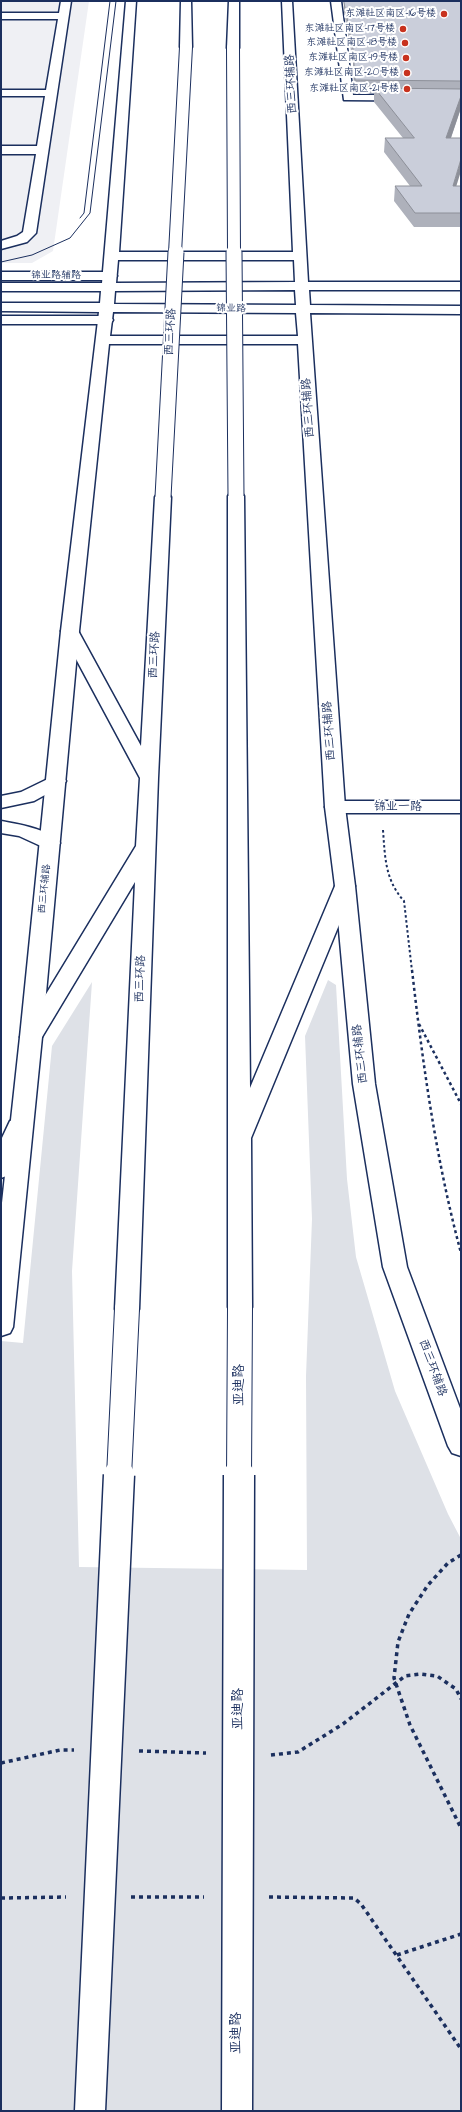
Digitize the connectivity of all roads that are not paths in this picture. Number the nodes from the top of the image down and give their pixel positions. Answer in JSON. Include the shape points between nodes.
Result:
{"nodes":[{"id":1,"x":66,"y":1,"type":"edge"},
{"id":2,"x":131,"y":1,"type":"edge"},
{"id":3,"x":186,"y":1,"type":"edge"},
{"id":4,"x":234,"y":1,"type":"edge"},
{"id":5,"x":287,"y":1,"type":"edge"},
{"id":6,"x":339,"y":5,"type":"edge"},
{"id":7,"x":1,"y":16,"type":"edge"},
{"id":8,"x":64,"y":16,"type":"junction"},
{"id":9,"x":52,"y":92,"type":"junction"},
{"id":10,"x":1,"y":93,"type":"edge"},
{"id":11,"x":461,"y":98,"type":"edge"},
{"id":12,"x":1,"y":150,"type":"edge"},
{"id":13,"x":43,"y":150,"type":"junction"},
{"id":14,"x":1,"y":245,"type":"edge"},
{"id":15,"x":112,"y":256,"type":"junction"},
{"id":16,"x":300,"y":256,"type":"junction"},
{"id":17,"x":1,"y":276,"type":"edge"},
{"id":18,"x":110,"y":282,"type":"junction"},
{"id":19,"x":302,"y":286,"type":"junction"},
{"id":20,"x":461,"y":286,"type":"edge"},
{"id":21,"x":1,"y":287,"type":"edge"},
{"id":22,"x":1,"y":307,"type":"edge"},
{"id":23,"x":303,"y":310,"type":"junction"},
{"id":24,"x":461,"y":310,"type":"edge"},
{"id":25,"x":106,"y":314,"type":"junction"},
{"id":26,"x":1,"y":320,"type":"edge"},
{"id":27,"x":103,"y":340,"type":"junction"},
{"id":28,"x":305,"y":340,"type":"junction"},
{"id":29,"x":70,"y":631,"type":"junction"},
{"id":30,"x":149,"y":778,"type":"junction"},
{"id":31,"x":56,"y":781,"type":"junction"},
{"id":32,"x":1,"y":802,"type":"edge"},
{"id":33,"x":461,"y":807,"type":"edge"},
{"id":34,"x":336,"y":815,"type":"junction"},
{"id":35,"x":461,"y":822,"type":"edge"},
{"id":36,"x":1,"y":827,"type":"edge"},
{"id":37,"x":50,"y":843,"type":"junction"},
{"id":38,"x":146,"y":847,"type":"junction"},
{"id":39,"x":345,"y":886,"type":"junction"},
{"id":40,"x":31,"y":1037,"type":"junction"},
{"id":41,"x":24,"y":1112,"type":"junction"},
{"id":42,"x":239,"y":1142,"type":"junction"},
{"id":43,"x":1,"y":1170,"type":"edge"},
{"id":44,"x":1,"y":1327,"type":"edge"},
{"id":45,"x":461,"y":1446,"type":"edge"},
{"id":46,"x":90,"y":2111,"type":"edge"},
{"id":47,"x":237,"y":2111,"type":"edge"}],
"edges":[{"from":1,"to":8,"type":"main road"},
{"from":2,"to":15,"type":"main road","name":"西三环辅路"},
{"from":3,"to":30,"type":"main road","name":"西三环路","bridge":true,"via":[[186,47]]},
{"from":4,"to":42,"type":"main road","bridge":true},
{"from":5,"to":16,"type":"main road","name":"西三环辅路"},
{"from":6,"to":11,"type":"main road","via":[[348,98]]},
{"from":7,"to":8,"type":"main road"},
{"from":8,"to":9,"type":"main road"},
{"from":9,"to":10,"type":"main road"},
{"from":9,"to":13,"type":"main road"},
{"from":12,"to":13,"type":"main road"},
{"from":13,"to":14,"type":"main road","via":[[29,233],[22,239]]},
{"from":15,"to":16,"type":"main road"},
{"from":15,"to":18,"type":"main road","name":"西三环辅路"},
{"from":16,"to":19,"type":"main road","name":"西三环辅路"},
{"from":17,"to":18,"type":"main road","name":"锦业路辅路"},
{"from":18,"to":19,"type":"main road","name":"锦业路"},
{"from":18,"to":21,"type":"main road","name":"锦业路"},
{"from":18,"to":25,"type":"main road","name":"西三环辅路"},
{"from":19,"to":20,"type":"main road","name":"锦业路"},
{"from":19,"to":23,"type":"main road","name":"西三环辅路"},
{"from":22,"to":25,"type":"main road","name":"锦业路"},
{"from":23,"to":24,"type":"main road","name":"锦业路"},
{"from":23,"to":25,"type":"main road","name":"锦业路"},
{"from":23,"to":28,"type":"main road","name":"西三环辅路"},
{"from":25,"to":26,"type":"main road"},
{"from":25,"to":27,"type":"main road","name":"西三环辅路"},
{"from":27,"to":28,"type":"main road"},
{"from":27,"to":29,"type":"main road","name":"西三环辅路"},
{"from":28,"to":34,"type":"main road","name":"西三环辅路"},
{"from":29,"to":30,"type":"main road"},
{"from":29,"to":31,"type":"main road","name":"西三环辅路"},
{"from":30,"to":38,"type":"main road","name":"西三环路"},
{"from":31,"to":32,"type":"main road","via":[[27,797]]},
{"from":31,"to":37,"type":"main road","name":"西三环辅路"},
{"from":33,"to":34,"type":"main road","name":"锦业一路"},
{"from":34,"to":35,"type":"main road","name":"锦业一路","via":[[383,822]]},
{"from":34,"to":39,"type":"main road","name":"西三环辅路"},
{"from":36,"to":37,"type":"main road","via":[[24,831]]},
{"from":37,"to":40,"type":"main road","name":"西三环辅路"},
{"from":38,"to":40,"type":"main road"},
{"from":38,"to":46,"type":"main road","name":"西三环路","bridge":true,"via":[[128,1310]]},
{"from":39,"to":42,"type":"main road"},
{"from":39,"to":45,"type":"main road","name":"西三环辅路","via":[[364,1084],[395,1267]]},
{"from":40,"to":41,"type":"main road","name":"西三环辅路"},
{"from":41,"to":43,"type":"main road"},
{"from":41,"to":44,"type":"main road","name":"西三环辅路"},
{"from":42,"to":47,"type":"main road","name":"亚迪路","bridge":true}]}
